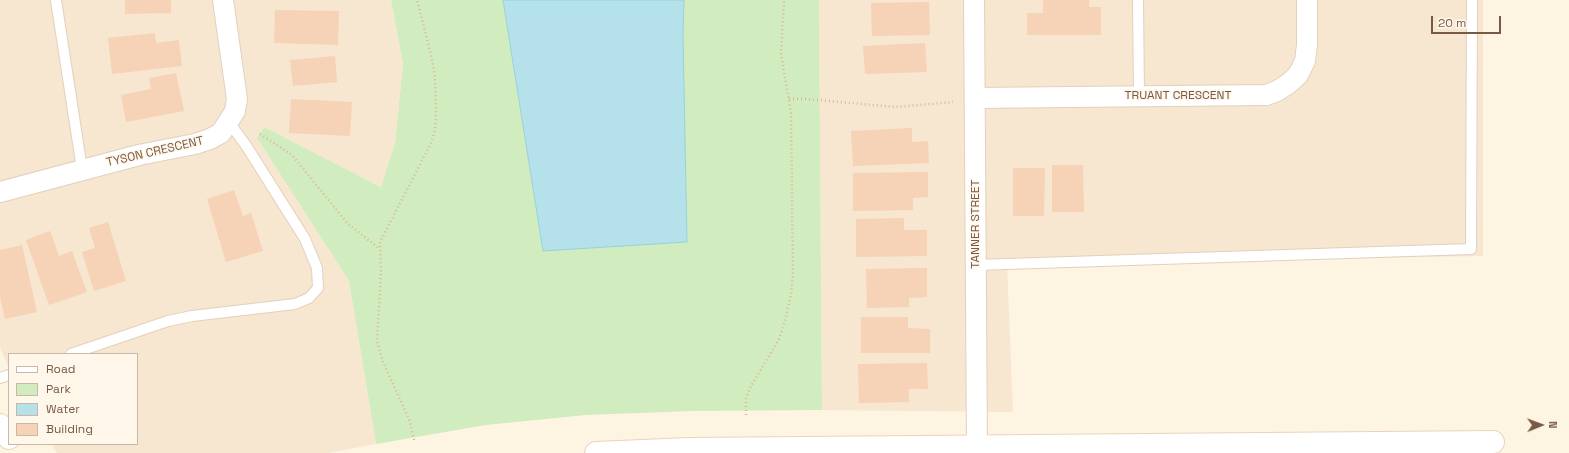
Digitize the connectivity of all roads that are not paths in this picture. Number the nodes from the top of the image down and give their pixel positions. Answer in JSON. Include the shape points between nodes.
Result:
{"nodes":[{"id":1,"x":56,"y":0,"type":"edge"},
{"id":2,"x":223,"y":0,"type":"edge"},
{"id":3,"x":974,"y":0,"type":"edge"},
{"id":4,"x":1138,"y":0,"type":"edge"},
{"id":5,"x":1307,"y":0,"type":"edge"},
{"id":6,"x":1472,"y":0,"type":"edge"},
{"id":7,"x":1139,"y":96,"type":"junction"},
{"id":8,"x":975,"y":98,"type":"junction"},
{"id":9,"x":230,"y":120,"type":"junction"},
{"id":10,"x":82,"y":169,"type":"junction"},
{"id":11,"x":0,"y":192,"type":"edge"},
{"id":12,"x":976,"y":265,"type":"junction"},
{"id":13,"x":74,"y":353,"type":"edge"},
{"id":14,"x":0,"y":426,"type":"edge"},
{"id":15,"x":8,"y":437,"type":"edge"},
{"id":16,"x":1482,"y":446,"type":"edge"},
{"id":17,"x":977,"y":447,"type":"junction"},
{"id":18,"x":808,"y":451,"type":"edge"},
{"id":19,"x":596,"y":453,"type":"edge"}],
"edges":[{"from":1,"to":10,"type":"lane"},
{"from":2,"to":9,"type":"street","name":"TYSON CRESCENT","via":[[236,81],[237,99]]},
{"from":3,"to":8,"type":"street","name":"TANNER STREET"},
{"from":4,"to":7,"type":"lane"},
{"from":5,"to":7,"type":"street","name":"TRUANT CRESCENT","via":[[1305,61],[1298,74],[1277,91],[1255,96]]},
{"from":6,"to":12,"type":"lane","via":[[1471,249]]},
{"from":7,"to":8,"type":"street","name":"TRUANT CRESCENT"},
{"from":8,"to":12,"type":"street","name":"TANNER STREET"},
{"from":9,"to":10,"type":"street","name":"TYSON CRESCENT","via":[[221,133],[210,140]]},
{"from":9,"to":13,"type":"lane","via":[[305,239],[317,268],[318,288],[309,298],[295,304],[168,321]]},
{"from":10,"to":11,"type":"street","name":"TYSON CRESCENT"},
{"from":12,"to":17,"type":"street","name":"TANNER STREET"},
{"from":14,"to":15,"type":"street"},
{"from":16,"to":17,"type":"street"},
{"from":17,"to":18,"type":"street"},
{"from":18,"to":19,"type":"street","via":[[689,449]]}]}
